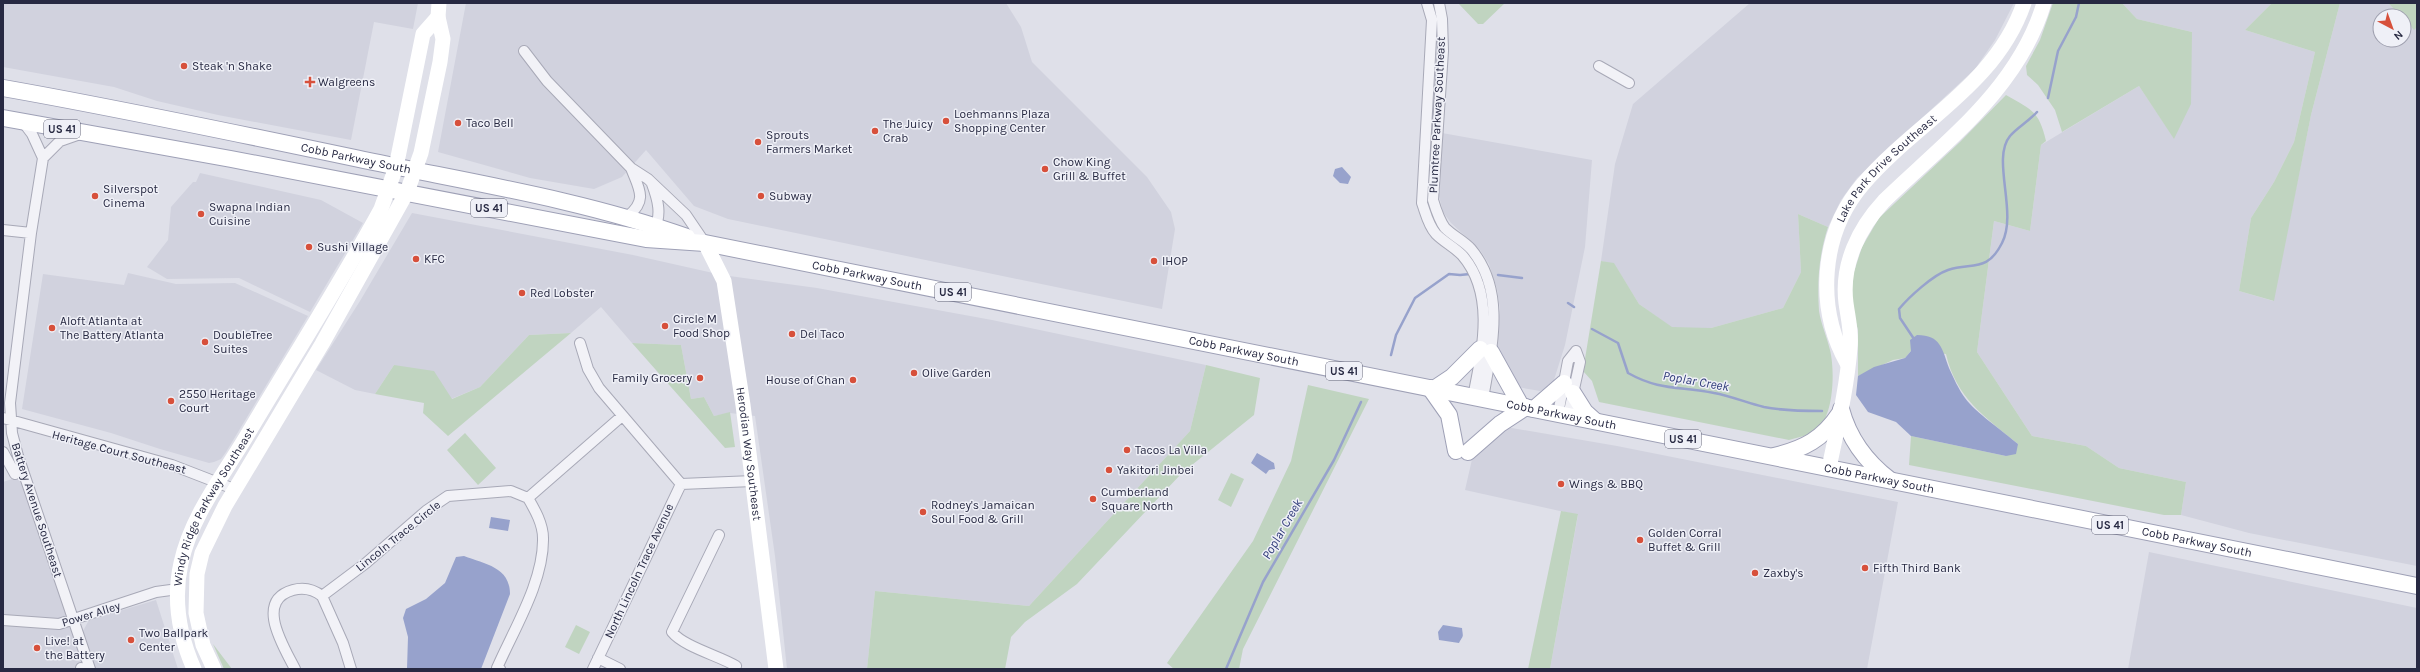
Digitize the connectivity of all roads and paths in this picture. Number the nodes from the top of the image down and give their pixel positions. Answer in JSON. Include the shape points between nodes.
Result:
{"nodes":[{"id":1,"x":1427,"y":3,"type":"edge"},
{"id":2,"x":1438,"y":3,"type":"edge"},
{"id":3,"x":2024,"y":3,"type":"edge"},
{"id":4,"x":2044,"y":3,"type":"edge"},
{"id":5,"x":438,"y":10,"type":"edge"},
{"id":6,"x":524,"y":51,"type":"dead end"},
{"id":7,"x":1599,"y":66,"type":"dead end"},
{"id":8,"x":1629,"y":83,"type":"dead end"},
{"id":9,"x":3,"y":88,"type":"edge"},
{"id":10,"x":3,"y":118,"type":"edge"},
{"id":11,"x":23,"y":122,"type":"junction"},
{"id":12,"x":83,"y":133,"type":"junction"},
{"id":13,"x":43,"y":158,"type":"junction"},
{"id":14,"x":396,"y":166,"type":"junction"},
{"id":15,"x":631,"y":168,"type":"junction"},
{"id":16,"x":416,"y":170,"type":"junction"},
{"id":17,"x":652,"y":182,"type":"junction"},
{"id":18,"x":389,"y":189,"type":"junction"},
{"id":19,"x":407,"y":192,"type":"junction"},
{"id":20,"x":628,"y":216,"type":"junction"},
{"id":21,"x":656,"y":226,"type":"junction"},
{"id":22,"x":3,"y":230,"type":"edge"},
{"id":23,"x":31,"y":233,"type":"junction"},
{"id":24,"x":646,"y":239,"type":"junction"},
{"id":25,"x":705,"y":243,"type":"junction"},
{"id":26,"x":580,"y":343,"type":"dead end"},
{"id":27,"x":1486,"y":350,"type":"junction"},
{"id":28,"x":1847,"y":363,"type":"junction"},
{"id":29,"x":1432,"y":388,"type":"junction"},
{"id":30,"x":1568,"y":388,"type":"junction"},
{"id":31,"x":1478,"y":398,"type":"junction"},
{"id":32,"x":1527,"y":407,"type":"junction"},
{"id":33,"x":1841,"y":411,"type":"junction"},
{"id":34,"x":1563,"y":415,"type":"junction"},
{"id":35,"x":622,"y":416,"type":"junction"},
{"id":36,"x":7,"y":419,"type":"edge"},
{"id":37,"x":1595,"y":421,"type":"junction"},
{"id":38,"x":3,"y":452,"type":"edge"},
{"id":39,"x":1771,"y":456,"type":"junction"},
{"id":40,"x":1830,"y":468,"type":"junction"},
{"id":41,"x":14,"y":474,"type":"dead end"},
{"id":42,"x":753,"y":481,"type":"junction"},
{"id":43,"x":1891,"y":481,"type":"junction"},
{"id":44,"x":218,"y":482,"type":"junction"},
{"id":45,"x":681,"y":484,"type":"junction"},
{"id":46,"x":234,"y":489,"type":"junction"},
{"id":47,"x":528,"y":498,"type":"junction"},
{"id":48,"x":719,"y":535,"type":"dead end"},
{"id":49,"x":2417,"y":586,"type":"edge"},
{"id":50,"x":178,"y":589,"type":"junction"},
{"id":51,"x":322,"y":596,"type":"junction"},
{"id":52,"x":3,"y":620,"type":"edge"},
{"id":53,"x":74,"y":621,"type":"junction"},
{"id":54,"x":598,"y":658,"type":"junction"},
{"id":55,"x":352,"y":667,"type":"edge"},
{"id":56,"x":498,"y":668,"type":"edge"},
{"id":57,"x":84,"y":669,"type":"edge"},
{"id":58,"x":194,"y":669,"type":"edge"},
{"id":59,"x":214,"y":669,"type":"edge"},
{"id":60,"x":295,"y":669,"type":"edge"},
{"id":61,"x":593,"y":669,"type":"edge"},
{"id":62,"x":620,"y":669,"type":"edge"},
{"id":63,"x":735,"y":669,"type":"edge"},
{"id":64,"x":776,"y":669,"type":"edge"}],
"edges":[{"from":1,"to":27,"type":"street","name":"Plumtree Parkway Southeast","via":[[1432,20],[1422,203],[1429,224],[1436,234],[1462,255],[1481,288]]},
{"from":2,"to":27,"type":"street","name":"Plumtree Parkway Southeast","via":[[1442,19],[1443,51],[1433,200],[1438,217],[1446,228],[1470,248],[1489,281],[1494,310]]},
{"from":3,"to":28,"type":"main road","name":"Lake Park Drive Southeast","via":[[2000,51],[1981,75],[1875,172],[1862,186],[1846,211],[1829,254],[1826,286],[1832,328]]},
{"from":4,"to":28,"type":"main road","name":"Lake Park Drive Southeast","via":[[2029,43],[2001,86],[1884,201],[1862,229],[1849,260],[1846,277],[1850,342]]},
{"from":5,"to":14,"type":"main road","name":"Windy Ridge Parkway Southeast","via":[[423,34]]},
{"from":5,"to":16,"type":"main road","name":"Windy Ridge Parkway Southeast","via":[[443,39],[440,62]]},
{"from":6,"to":15,"type":"street","via":[[547,81]]},
{"from":7,"to":8,"type":"street"},
{"from":9,"to":14,"type":"main road","name":"Cobb Parkway South","number":"US 41","via":[[127,110]]},
{"from":10,"to":11,"type":"main road","name":"Cobb Parkway South","number":"US 41"},
{"from":11,"to":12,"type":"main road","name":"Cobb Parkway South","number":"US 41"},
{"from":11,"to":13,"type":"street","via":[[32,134]]},
{"from":12,"to":13,"type":"street","via":[[60,141]]},
{"from":12,"to":18,"type":"main road","name":"Cobb Parkway South","number":"US 41"},
{"from":13,"to":23,"type":"street","name":"Battery Avenue Southeast"},
{"from":14,"to":16,"type":"main road","name":"Cobb Parkway South","number":"US 41"},
{"from":14,"to":18,"type":"main road","name":"Windy Ridge Parkway Southeast"},
{"from":15,"to":17,"type":"street"},
{"from":15,"to":20,"type":"street","via":[[641,198],[638,207]]},
{"from":16,"to":19,"type":"main road","name":"Windy Ridge Parkway Southeast"},
{"from":16,"to":20,"type":"main road","name":"Cobb Parkway South","number":"US 41"},
{"from":17,"to":21,"type":"street","via":[[659,205]]},
{"from":17,"to":25,"type":"street","via":[[686,215]]},
{"from":18,"to":19,"type":"main road","name":"Cobb Parkway South","number":"US 41"},
{"from":18,"to":44,"type":"main road","name":"Windy Ridge Parkway Southeast","via":[[373,223]]},
{"from":19,"to":24,"type":"main road","name":"Cobb Parkway South","number":"US 41"},
{"from":19,"to":46,"type":"main road","name":"Windy Ridge Parkway Southeast","via":[[322,344]]},
{"from":20,"to":21,"type":"main road","name":"Cobb Parkway South","number":"US 41"},
{"from":21,"to":24,"type":"street"},
{"from":21,"to":25,"type":"main road","name":"Cobb Parkway South","number":"US 41"},
{"from":22,"to":23,"type":"street"},
{"from":23,"to":36,"type":"street","name":"Battery Avenue Southeast"},
{"from":24,"to":25,"type":"main road","name":"Cobb Parkway South","number":"US 41"},
{"from":25,"to":29,"type":"main road","name":"Cobb Parkway South","number":"US 41"},
{"from":25,"to":42,"type":"main road","name":"Herodian Way Southeast","via":[[724,281]]},
{"from":26,"to":35,"type":"street","via":[[593,378]]},
{"from":27,"to":29,"type":"main road","via":[[1452,377]]},
{"from":27,"to":31,"type":"street","name":"Plumtree Parkway Southeast"},
{"from":27,"to":32,"type":"main road"},
{"from":28,"to":33,"type":"main road","name":"Lake Park Drive Southeast"},
{"from":29,"to":31,"type":"main road","name":"Cobb Parkway South","number":"US 41"},
{"from":29,"to":32,"type":"main road","via":[[1449,415],[1462,452]]},
{"from":30,"to":32,"type":"main road"},
{"from":30,"to":34,"type":"street"},
{"from":30,"to":37,"type":"main road","via":[[1585,412]]},
{"from":31,"to":32,"type":"main road","name":"Cobb Parkway South","number":"US 41"},
{"from":32,"to":34,"type":"main road","name":"Cobb Parkway South","number":"US 41"},
{"from":33,"to":39,"type":"main road","via":[[1827,431],[1813,442]]},
{"from":33,"to":40,"type":"main road","name":"Lake Park Drive Southeast"},
{"from":33,"to":43,"type":"main road","via":[[1857,447]]},
{"from":34,"to":37,"type":"main road","name":"Cobb Parkway South","number":"US 41"},
{"from":35,"to":45,"type":"street"},
{"from":35,"to":47,"type":"street"},
{"from":36,"to":44,"type":"street","name":"Heritage Court Southeast","via":[[172,465]]},
{"from":36,"to":53,"type":"street","name":"Battery Avenue Southeast"},
{"from":37,"to":39,"type":"main road","name":"Cobb Parkway South","number":"US 41"},
{"from":38,"to":41,"type":"street"},
{"from":39,"to":40,"type":"main road","name":"Cobb Parkway South","number":"US 41"},
{"from":40,"to":43,"type":"main road","name":"Cobb Parkway South","number":"US 41"},
{"from":42,"to":45,"type":"street"},
{"from":42,"to":64,"type":"main road","name":"Herodian Way Southeast"},
{"from":43,"to":49,"type":"main road","name":"Cobb Parkway South","number":"US 41"},
{"from":44,"to":46,"type":"street","name":"Heritage Court Southeast"},
{"from":44,"to":50,"type":"main road","name":"Windy Ridge Parkway Southeast","via":[[187,542],[181,562]]},
{"from":45,"to":54,"type":"street","name":"North Lincoln Trace Avenue"},
{"from":46,"to":59,"type":"main road","name":"Windy Ridge Parkway Southeast","via":[[207,538],[197,574],[196,613],[199,632]]},
{"from":47,"to":51,"type":"street","name":"Lincoln Trace Circle","via":[[511,491],[448,496]]},
{"from":47,"to":56,"type":"street","via":[[543,537],[542,559],[536,581]]},
{"from":48,"to":63,"type":"street","via":[[672,632],[718,659],[731,663],[736,666]]},
{"from":50,"to":53,"type":"street","name":"Power Alley","via":[[156,592]]},
{"from":50,"to":58,"type":"main road","name":"Windy Ridge Parkway Southeast","via":[[180,626]]},
{"from":51,"to":55,"type":"street"},
{"from":51,"to":60,"type":"street","via":[[309,589],[293,590],[281,596],[274,607],[276,631]]},
{"from":52,"to":53,"type":"street","name":"Power Alley","via":[[54,625]]},
{"from":53,"to":57,"type":"street","name":"Battery Avenue Southeast"},
{"from":54,"to":61,"type":"street","name":"North Lincoln Trace Avenue"},
{"from":54,"to":62,"type":"street"}]}
